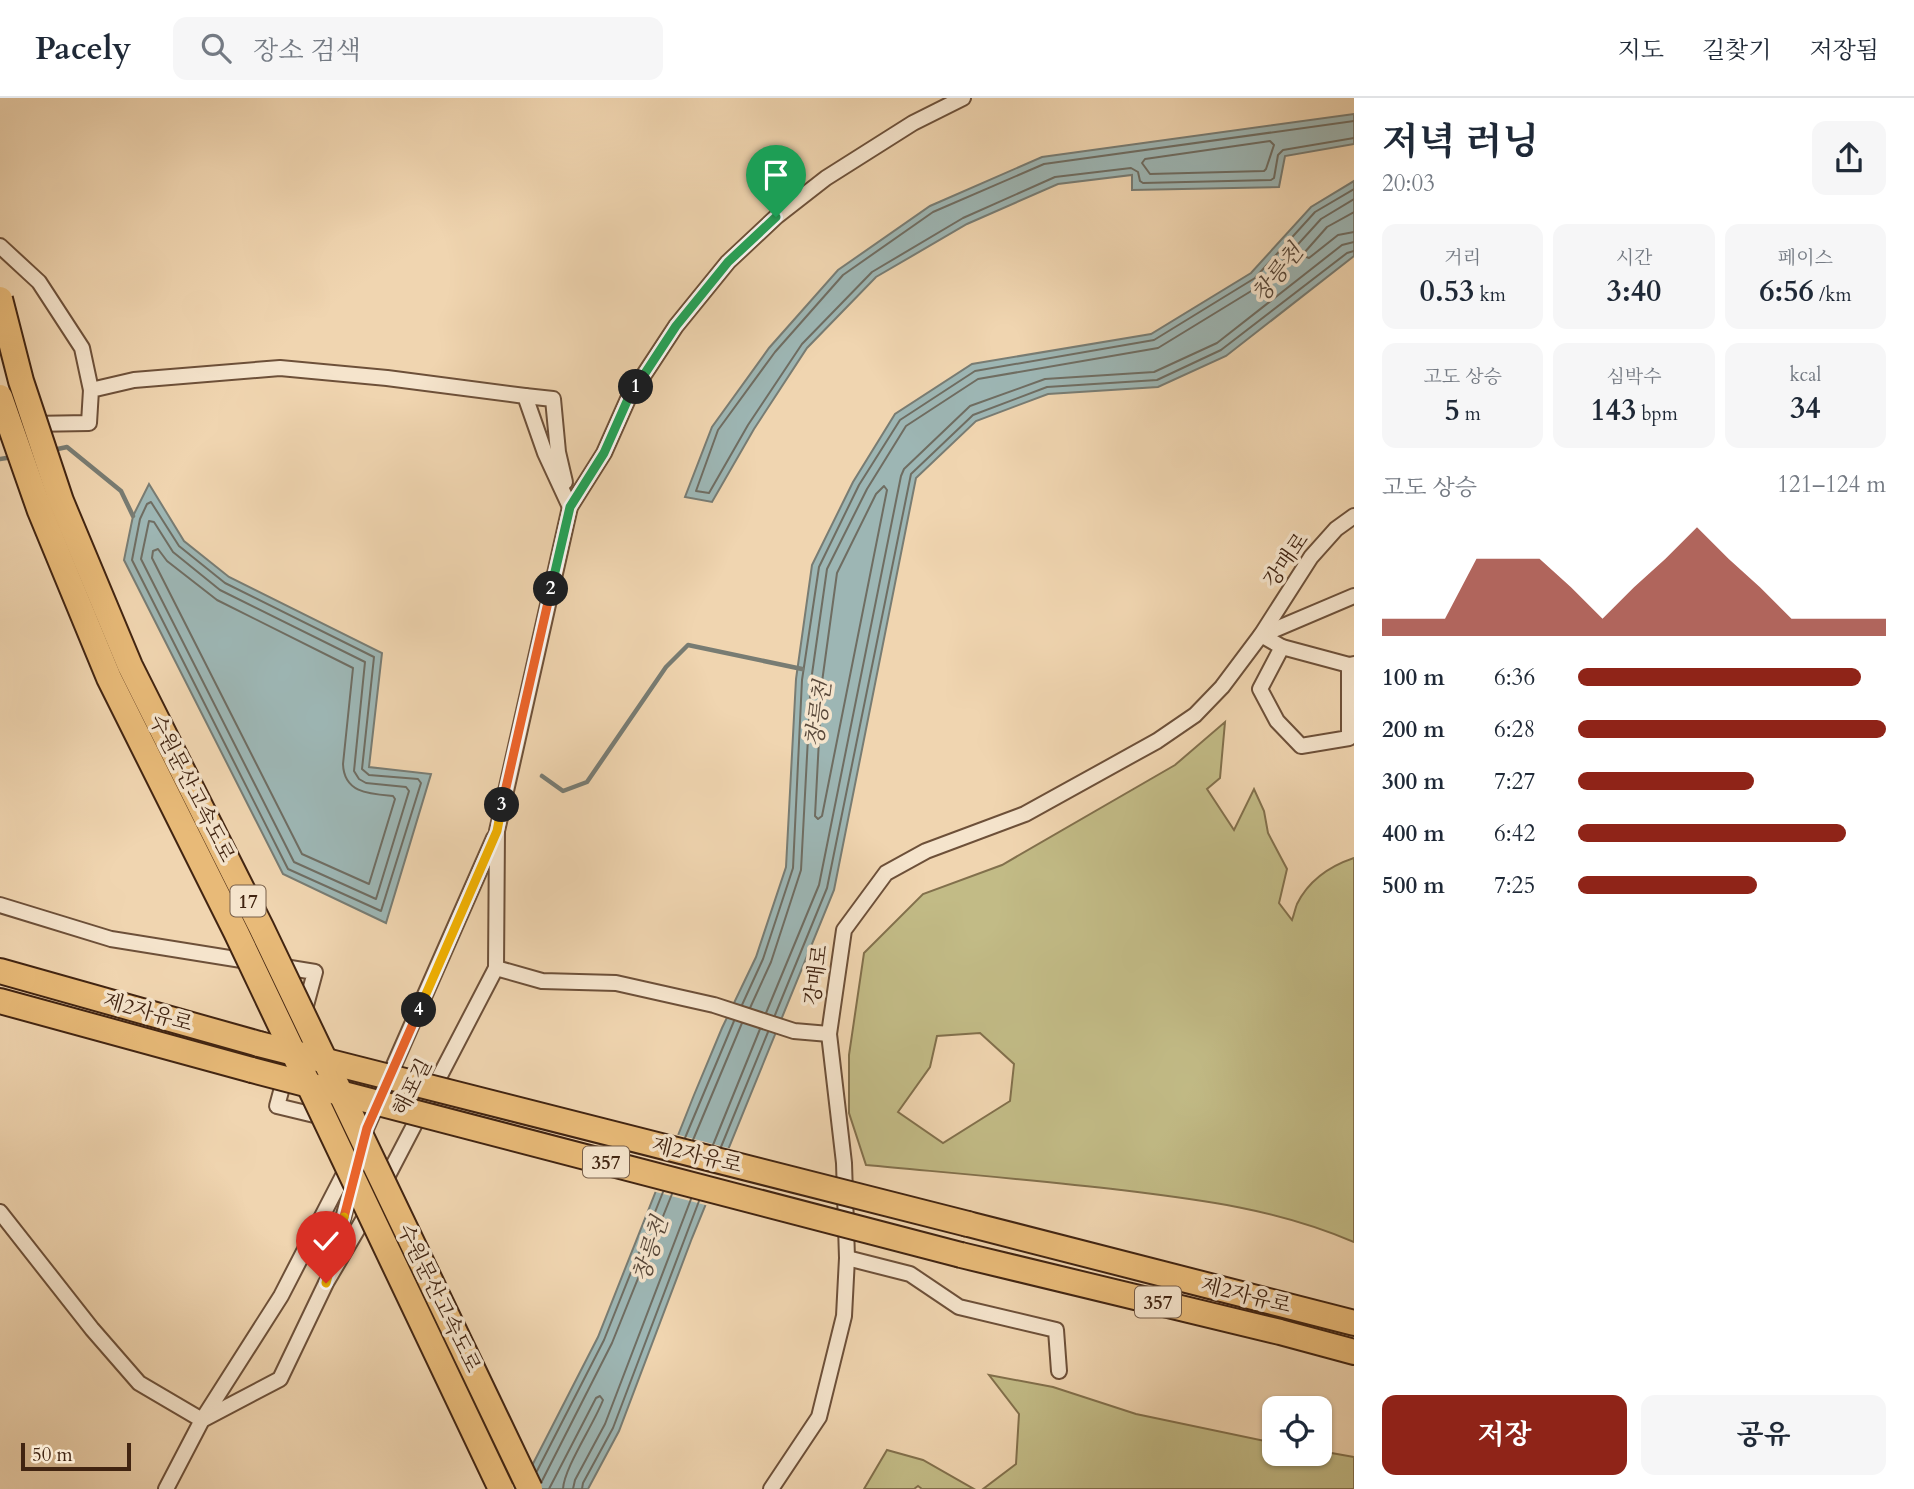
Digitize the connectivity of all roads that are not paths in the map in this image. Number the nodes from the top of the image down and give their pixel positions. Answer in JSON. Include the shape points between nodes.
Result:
{"nodes":[{"id":1,"x":963,"y":98,"type":"edge"},
{"id":2,"x":0,"y":246,"type":"edge"},
{"id":3,"x":0,"y":299,"type":"edge"},
{"id":4,"x":91,"y":390,"type":"junction"},
{"id":5,"x":525,"y":396,"type":"junction"},
{"id":6,"x":0,"y":397,"type":"edge"},
{"id":7,"x":0,"y":425,"type":"edge"},
{"id":8,"x":570,"y":507,"type":"junction"},
{"id":9,"x":1354,"y":516,"type":"edge"},
{"id":10,"x":1354,"y":596,"type":"edge"},
{"id":11,"x":1261,"y":635,"type":"junction"},
{"id":12,"x":1282,"y":647,"type":"junction"},
{"id":13,"x":1351,"y":665,"type":"edge"},
{"id":14,"x":497,"y":831,"type":"junction"},
{"id":15,"x":0,"y":905,"type":"edge"},
{"id":16,"x":496,"y":968,"type":"junction"},
{"id":17,"x":0,"y":971,"type":"edge"},
{"id":18,"x":0,"y":1001,"type":"edge"},
{"id":19,"x":829,"y":1034,"type":"junction"},
{"id":20,"x":367,"y":1128,"type":"junction"},
{"id":21,"x":0,"y":1212,"type":"edge"},
{"id":22,"x":847,"y":1258,"type":"junction"},
{"id":23,"x":326,"y":1283,"type":"junction"},
{"id":24,"x":1354,"y":1323,"type":"edge"},
{"id":25,"x":1354,"y":1352,"type":"edge"},
{"id":26,"x":1059,"y":1371,"type":"dead end"},
{"id":27,"x":202,"y":1420,"type":"junction"},
{"id":28,"x":166,"y":1489,"type":"edge"},
{"id":29,"x":501,"y":1489,"type":"edge"},
{"id":30,"x":530,"y":1489,"type":"edge"},
{"id":31,"x":772,"y":1489,"type":"edge"}],
"edges":[{"from":1,"to":8,"type":"street","via":[[913,123],[826,178],[728,262],[676,326],[628,399],[604,453]]},
{"from":2,"to":4,"type":"street","via":[[39,282],[82,348]]},
{"from":3,"to":30,"type":"highway","name":"수원문산고속도로","number":"17","bridge":true,"via":[[21,381],[61,500],[130,666],[261,927]]},
{"from":4,"to":5,"type":"street","via":[[134,380],[280,368]]},
{"from":4,"to":7,"type":"street","via":[[89,423]]},
{"from":5,"to":8,"type":"street"},
{"from":5,"to":8,"type":"street","via":[[553,400]]},
{"from":6,"to":29,"type":"highway","name":"수원문산고속도로","number":"17","bridge":true,"via":[[40,511],[109,678],[236,932]]},
{"from":8,"to":14,"type":"street","name":"해포길"},
{"from":9,"to":11,"type":"street","name":"강매로","via":[[1311,557]]},
{"from":10,"to":11,"type":"street"},
{"from":11,"to":12,"type":"street"},
{"from":11,"to":19,"type":"street","name":"강매로","via":[[1195,715],[1157,741],[1025,814],[926,851],[886,873],[844,930]]},
{"from":12,"to":13,"type":"street"},
{"from":12,"to":13,"type":"street","via":[[1260,689],[1277,721],[1301,746],[1349,738]]},
{"from":14,"to":16,"type":"street","name":"해포길"},
{"from":14,"to":20,"type":"street"},
{"from":15,"to":20,"type":"street","via":[[111,939],[315,972],[277,1107]]},
{"from":16,"to":19,"type":"street","via":[[542,981],[615,983],[714,1005],[794,1031]]},
{"from":16,"to":23,"type":"street","name":"해포길","via":[[399,1158]]},
{"from":17,"to":24,"type":"highway","name":"제2자유로","number":"357","bridge":true,"via":[[259,1044]]},
{"from":18,"to":25,"type":"highway","name":"제2자유로","number":"357","bridge":true,"via":[[961,1255]]},
{"from":19,"to":22,"type":"street","name":"강매로","via":[[844,1163]]},
{"from":20,"to":23,"type":"street"},
{"from":20,"to":27,"type":"street","via":[[281,1296]]},
{"from":21,"to":27,"type":"street","via":[[139,1382]]},
{"from":22,"to":26,"type":"street","via":[[910,1274],[958,1307],[1056,1330]]},
{"from":22,"to":31,"type":"street","name":"강매로","via":[[844,1316],[819,1417]]},
{"from":23,"to":27,"type":"street","name":"해포길","via":[[281,1379]]},
{"from":27,"to":28,"type":"street"}]}
